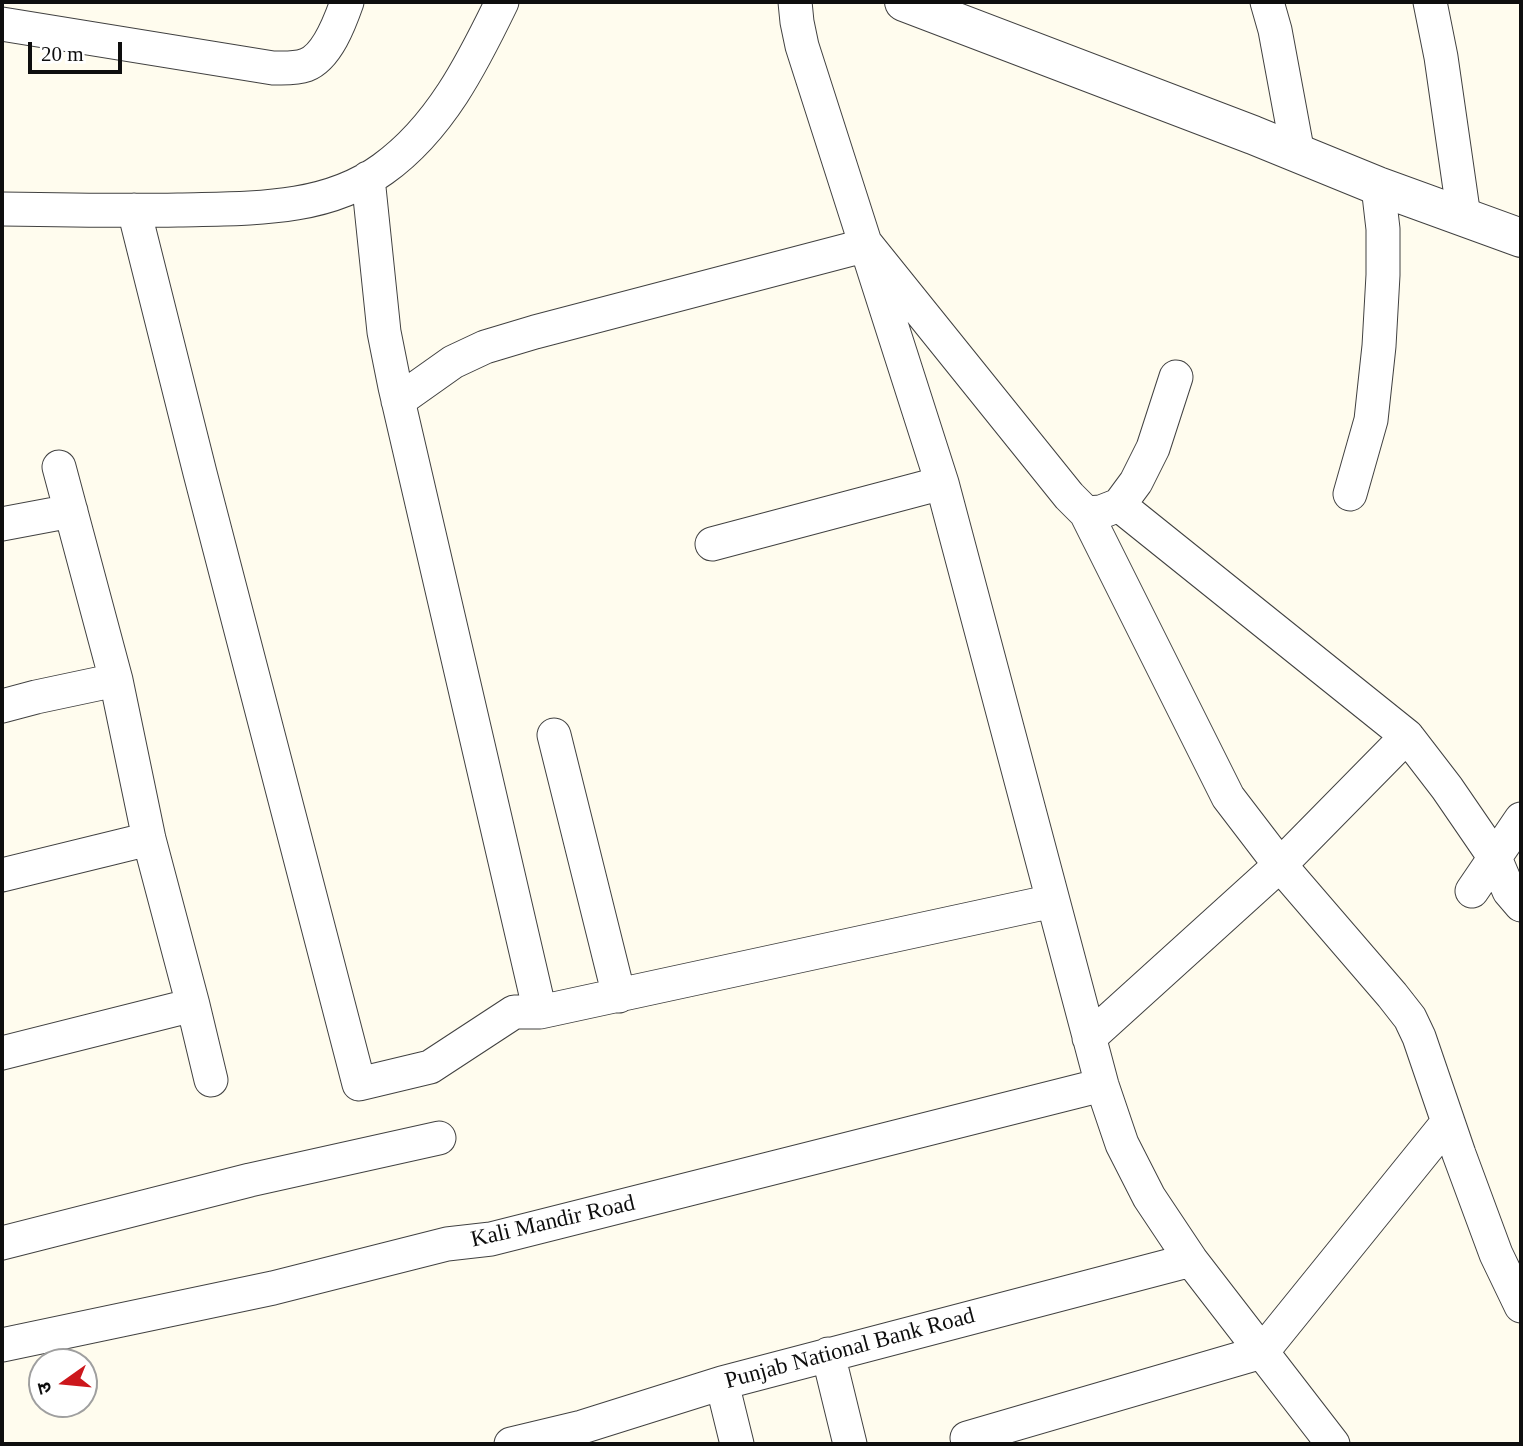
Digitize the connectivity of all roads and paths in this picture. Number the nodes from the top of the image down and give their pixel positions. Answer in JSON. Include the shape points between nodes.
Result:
{"nodes":[{"id":1,"x":346,"y":2,"type":"edge"},
{"id":2,"x":502,"y":2,"type":"edge"},
{"id":3,"x":795,"y":2,"type":"edge"},
{"id":4,"x":904,"y":2,"type":"edge"},
{"id":5,"x":1267,"y":2,"type":"edge"},
{"id":6,"x":1430,"y":2,"type":"edge"},
{"id":7,"x":2,"y":24,"type":"edge"},
{"id":8,"x":1298,"y":154,"type":"junction"},
{"id":9,"x":368,"y":178,"type":"junction"},
{"id":10,"x":1378,"y":186,"type":"junction"},
{"id":11,"x":2,"y":209,"type":"edge"},
{"id":12,"x":134,"y":210,"type":"junction"},
{"id":13,"x":1464,"y":217,"type":"junction"},
{"id":14,"x":1521,"y":237,"type":"edge"},
{"id":15,"x":867,"y":245,"type":"junction"},
{"id":16,"x":1176,"y":377,"type":"dead end"},
{"id":17,"x":398,"y":401,"type":"junction"},
{"id":18,"x":59,"y":467,"type":"dead end"},
{"id":19,"x":942,"y":483,"type":"junction"},
{"id":20,"x":1350,"y":494,"type":"dead end"},
{"id":21,"x":1119,"y":505,"type":"junction"},
{"id":22,"x":71,"y":511,"type":"junction"},
{"id":23,"x":1086,"y":513,"type":"junction"},
{"id":24,"x":2,"y":524,"type":"edge"},
{"id":25,"x":712,"y":544,"type":"dead end"},
{"id":26,"x":116,"y":680,"type":"junction"},
{"id":27,"x":2,"y":706,"type":"edge"},
{"id":28,"x":554,"y":735,"type":"dead end"},
{"id":29,"x":1407,"y":736,"type":"junction"},
{"id":30,"x":1521,"y":819,"type":"edge"},
{"id":31,"x":149,"y":839,"type":"junction"},
{"id":32,"x":1495,"y":858,"type":"junction"},
{"id":33,"x":1280,"y":865,"type":"junction"},
{"id":34,"x":2,"y":875,"type":"edge"},
{"id":35,"x":1472,"y":891,"type":"dead end"},
{"id":36,"x":1053,"y":901,"type":"junction"},
{"id":37,"x":1521,"y":905,"type":"edge"},
{"id":38,"x":619,"y":996,"type":"junction"},
{"id":39,"x":193,"y":1005,"type":"junction"},
{"id":40,"x":540,"y":1012,"type":"junction"},
{"id":41,"x":1089,"y":1038,"type":"junction"},
{"id":42,"x":2,"y":1053,"type":"edge"},
{"id":43,"x":211,"y":1080,"type":"dead end"},
{"id":44,"x":1102,"y":1085,"type":"junction"},
{"id":45,"x":1448,"y":1122,"type":"junction"},
{"id":46,"x":439,"y":1138,"type":"dead end"},
{"id":47,"x":2,"y":1242,"type":"edge"},
{"id":48,"x":1191,"y":1260,"type":"junction"},
{"id":49,"x":1521,"y":1306,"type":"edge"},
{"id":50,"x":2,"y":1345,"type":"edge"},
{"id":51,"x":1262,"y":1352,"type":"junction"},
{"id":52,"x":828,"y":1354,"type":"junction"},
{"id":53,"x":722,"y":1383,"type":"junction"},
{"id":54,"x":585,"y":1436,"type":"edge"},
{"id":55,"x":967,"y":1438,"type":"dead end"},
{"id":56,"x":511,"y":1444,"type":"edge"},
{"id":57,"x":737,"y":1444,"type":"edge"},
{"id":58,"x":850,"y":1444,"type":"edge"},
{"id":59,"x":1333,"y":1444,"type":"edge"}],
"edges":[{"from":1,"to":7,"type":"street","via":[[318,59],[295,68]]},
{"from":2,"to":9,"type":"street","via":[[475,59],[443,108],[412,144]]},
{"from":3,"to":15,"type":"street","via":[[802,46]]},
{"from":4,"to":8,"type":"street"},
{"from":5,"to":8,"type":"street"},
{"from":6,"to":13,"type":"street"},
{"from":8,"to":10,"type":"street"},
{"from":9,"to":12,"type":"street","via":[[349,189],[297,204]]},
{"from":9,"to":17,"type":"street","via":[[384,332]]},
{"from":10,"to":13,"type":"street"},
{"from":10,"to":20,"type":"street","via":[[1383,229],[1379,346],[1371,420]]},
{"from":11,"to":12,"type":"street"},
{"from":12,"to":40,"type":"street","via":[[359,1084],[430,1067],[514,1012]]},
{"from":13,"to":14,"type":"street"},
{"from":15,"to":17,"type":"street","via":[[485,347],[453,362]]},
{"from":15,"to":19,"type":"street"},
{"from":15,"to":23,"type":"street"},
{"from":16,"to":21,"type":"street","via":[[1153,448]]},
{"from":17,"to":40,"type":"street"},
{"from":18,"to":22,"type":"street"},
{"from":19,"to":25,"type":"street"},
{"from":19,"to":36,"type":"street"},
{"from":21,"to":23,"type":"street"},
{"from":21,"to":29,"type":"street"},
{"from":22,"to":24,"type":"street"},
{"from":22,"to":26,"type":"street"},
{"from":23,"to":33,"type":"street","via":[[1228,797]]},
{"from":26,"to":27,"type":"street"},
{"from":26,"to":31,"type":"street"},
{"from":28,"to":38,"type":"street"},
{"from":29,"to":32,"type":"street"},
{"from":29,"to":33,"type":"street"},
{"from":30,"to":32,"type":"street"},
{"from":31,"to":34,"type":"street"},
{"from":31,"to":39,"type":"street"},
{"from":32,"to":35,"type":"street"},
{"from":32,"to":37,"type":"street","via":[[1509,891]]},
{"from":33,"to":41,"type":"street"},
{"from":33,"to":45,"type":"street","via":[[1410,1018]]},
{"from":36,"to":38,"type":"street"},
{"from":36,"to":41,"type":"street"},
{"from":38,"to":40,"type":"street"},
{"from":39,"to":42,"type":"street"},
{"from":39,"to":43,"type":"street"},
{"from":41,"to":44,"type":"street"},
{"from":44,"to":48,"type":"street","via":[[1122,1144],[1149,1197]]},
{"from":44,"to":50,"type":"street","name":"Kali Mandir Road","via":[[491,1239],[447,1244],[273,1288]]},
{"from":45,"to":49,"type":"street","via":[[1496,1254]]},
{"from":45,"to":51,"type":"street"},
{"from":46,"to":47,"type":"street"},
{"from":48,"to":51,"type":"street"},
{"from":48,"to":52,"type":"street","name":"Punjab National Bank Road"},
{"from":51,"to":55,"type":"street"},
{"from":51,"to":59,"type":"street"},
{"from":52,"to":53,"type":"street","name":"Punjab National Bank Road"},
{"from":52,"to":58,"type":"street"},
{"from":53,"to":54,"type":"street","name":"Punjab National Bank Road"},
{"from":53,"to":57,"type":"street"},
{"from":54,"to":56,"type":"street","name":"Punjab National Bank Road"}]}
